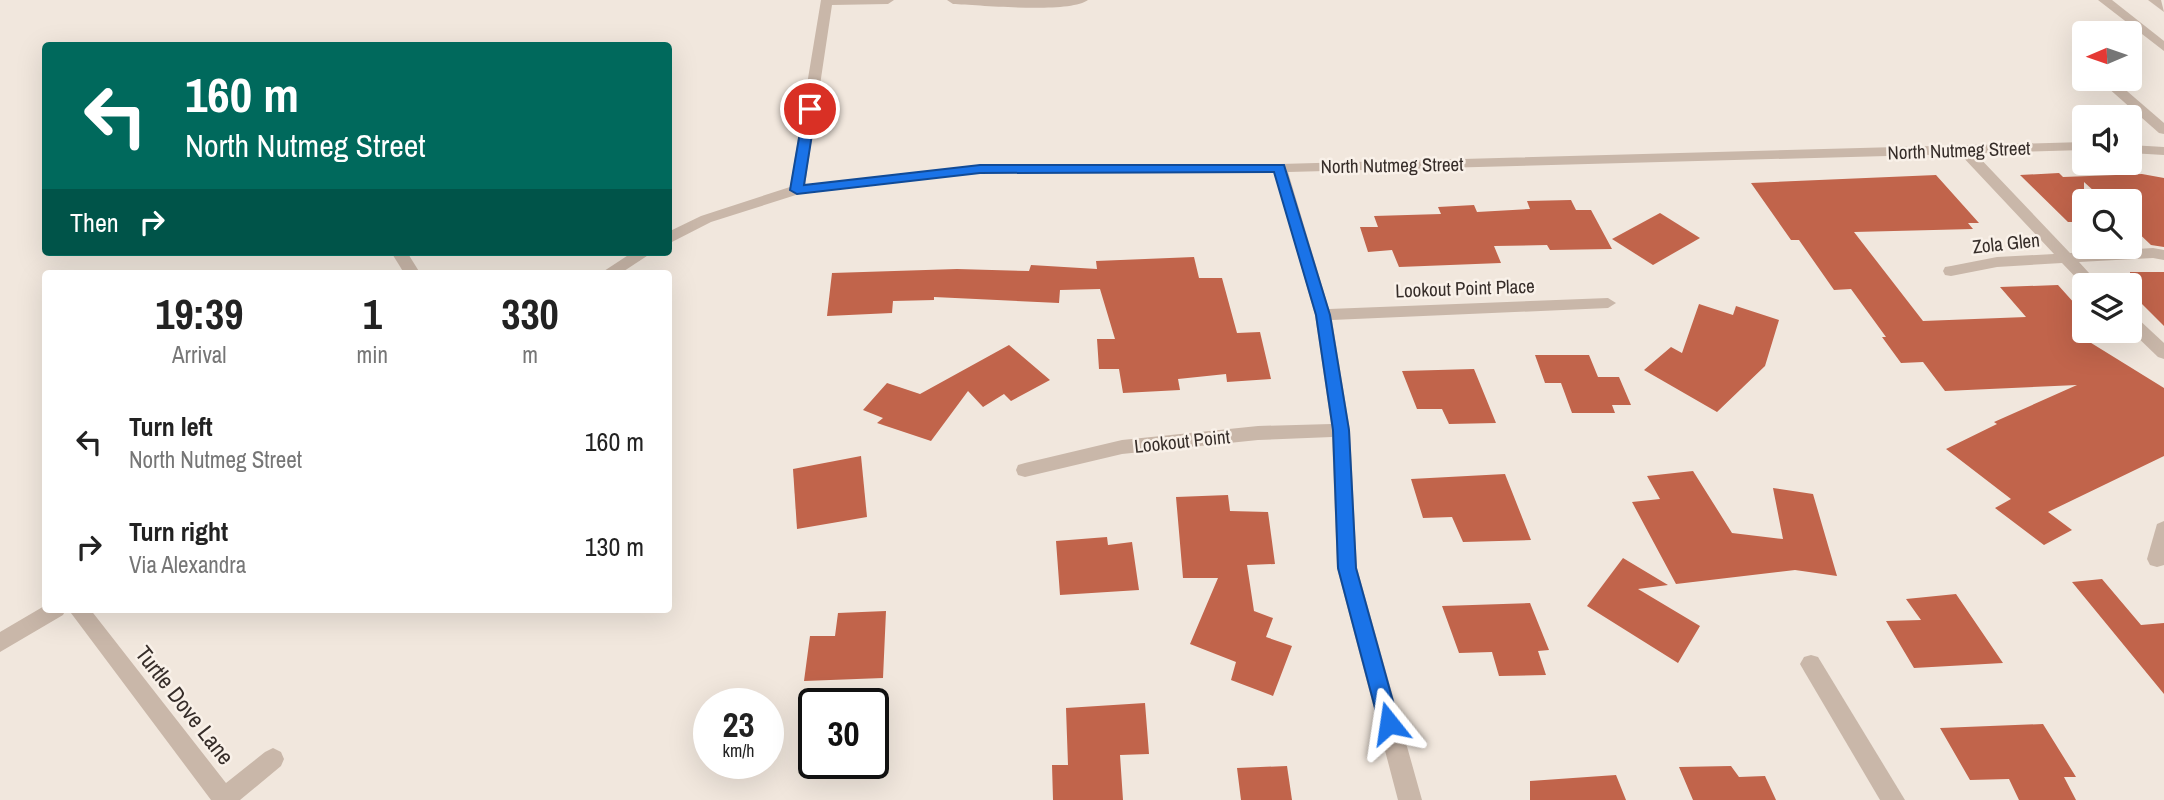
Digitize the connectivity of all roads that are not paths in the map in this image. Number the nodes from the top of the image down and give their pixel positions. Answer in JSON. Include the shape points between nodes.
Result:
{"nodes":[{"id":1,"x":888,"y":0,"type":"edge"},
{"id":2,"x":953,"y":0,"type":"edge"},
{"id":3,"x":1082,"y":0,"type":"edge"},
{"id":4,"x":2104,"y":0,"type":"edge"},
{"id":5,"x":2154,"y":0,"type":"edge"},
{"id":6,"x":827,"y":1,"type":"edge"},
{"id":7,"x":2164,"y":8,"type":"edge"},
{"id":8,"x":2164,"y":47,"type":"edge"},
{"id":9,"x":2119,"y":91,"type":"edge"},
{"id":10,"x":2164,"y":130,"type":"edge"},
{"id":11,"x":2072,"y":147,"type":"edge"},
{"id":12,"x":2142,"y":150,"type":"edge"},
{"id":13,"x":1965,"y":151,"type":"junction"},
{"id":14,"x":2164,"y":151,"type":"edge"},
{"id":15,"x":1280,"y":168,"type":"junction"},
{"id":16,"x":797,"y":190,"type":"junction"},
{"id":17,"x":672,"y":243,"type":"edge"},
{"id":18,"x":2164,"y":255,"type":"edge"},
{"id":19,"x":638,"y":256,"type":"edge"},
{"id":20,"x":2065,"y":259,"type":"junction"},
{"id":21,"x":614,"y":270,"type":"edge"},
{"id":22,"x":1951,"y":271,"type":"dead end"},
{"id":23,"x":2080,"y":273,"type":"edge"},
{"id":24,"x":1608,"y":303,"type":"dead end"},
{"id":25,"x":1323,"y":315,"type":"junction"},
{"id":26,"x":2142,"y":332,"type":"edge"},
{"id":27,"x":2164,"y":353,"type":"edge"},
{"id":28,"x":1341,"y":430,"type":"junction"},
{"id":29,"x":1025,"y":470,"type":"dead end"},
{"id":30,"x":2164,"y":529,"type":"edge"},
{"id":31,"x":2157,"y":559,"type":"dead end"},
{"id":32,"x":49,"y":613,"type":"edge"},
{"id":33,"x":81,"y":613,"type":"edge"},
{"id":34,"x":0,"y":643,"type":"edge"},
{"id":35,"x":1811,"y":664,"type":"dead end"},
{"id":36,"x":272,"y":759,"type":"dead end"},
{"id":37,"x":225,"y":799,"type":"edge"},
{"id":38,"x":1410,"y":800,"type":"edge"},
{"id":39,"x":1893,"y":800,"type":"edge"}],
"edges":[{"from":1,"to":6,"type":"street"},
{"from":2,"to":3,"type":"street","via":[[1054,4]]},
{"from":4,"to":8,"type":"street"},
{"from":5,"to":7,"type":"street"},
{"from":6,"to":16,"type":"street"},
{"from":9,"to":10,"type":"street"},
{"from":11,"to":13,"type":"street","name":"North Nutmeg Street"},
{"from":12,"to":14,"type":"street"},
{"from":13,"to":15,"type":"street","name":"North Nutmeg Street"},
{"from":13,"to":20,"type":"street"},
{"from":15,"to":16,"type":"street","name":"North Nutmeg Street","via":[[980,169]]},
{"from":15,"to":25,"type":"street"},
{"from":16,"to":17,"type":"street","name":"North Nutmeg Street","via":[[706,219]]},
{"from":18,"to":20,"type":"street","name":"Zola Glen"},
{"from":19,"to":21,"type":"street"},
{"from":20,"to":22,"type":"street","name":"Zola Glen","via":[[1997,262]]},
{"from":20,"to":23,"type":"street"},
{"from":24,"to":25,"type":"street","name":"Lookout Point Place"},
{"from":25,"to":28,"type":"street"},
{"from":26,"to":27,"type":"street"},
{"from":28,"to":29,"type":"street","name":"Lookout Point","via":[[1122,447]]},
{"from":28,"to":38,"type":"street","via":[[1347,568]]},
{"from":30,"to":31,"type":"street"},
{"from":32,"to":34,"type":"street"},
{"from":33,"to":37,"type":"street","name":"Turtle Dove Lane"},
{"from":35,"to":39,"type":"street"},
{"from":36,"to":37,"type":"street"}]}
